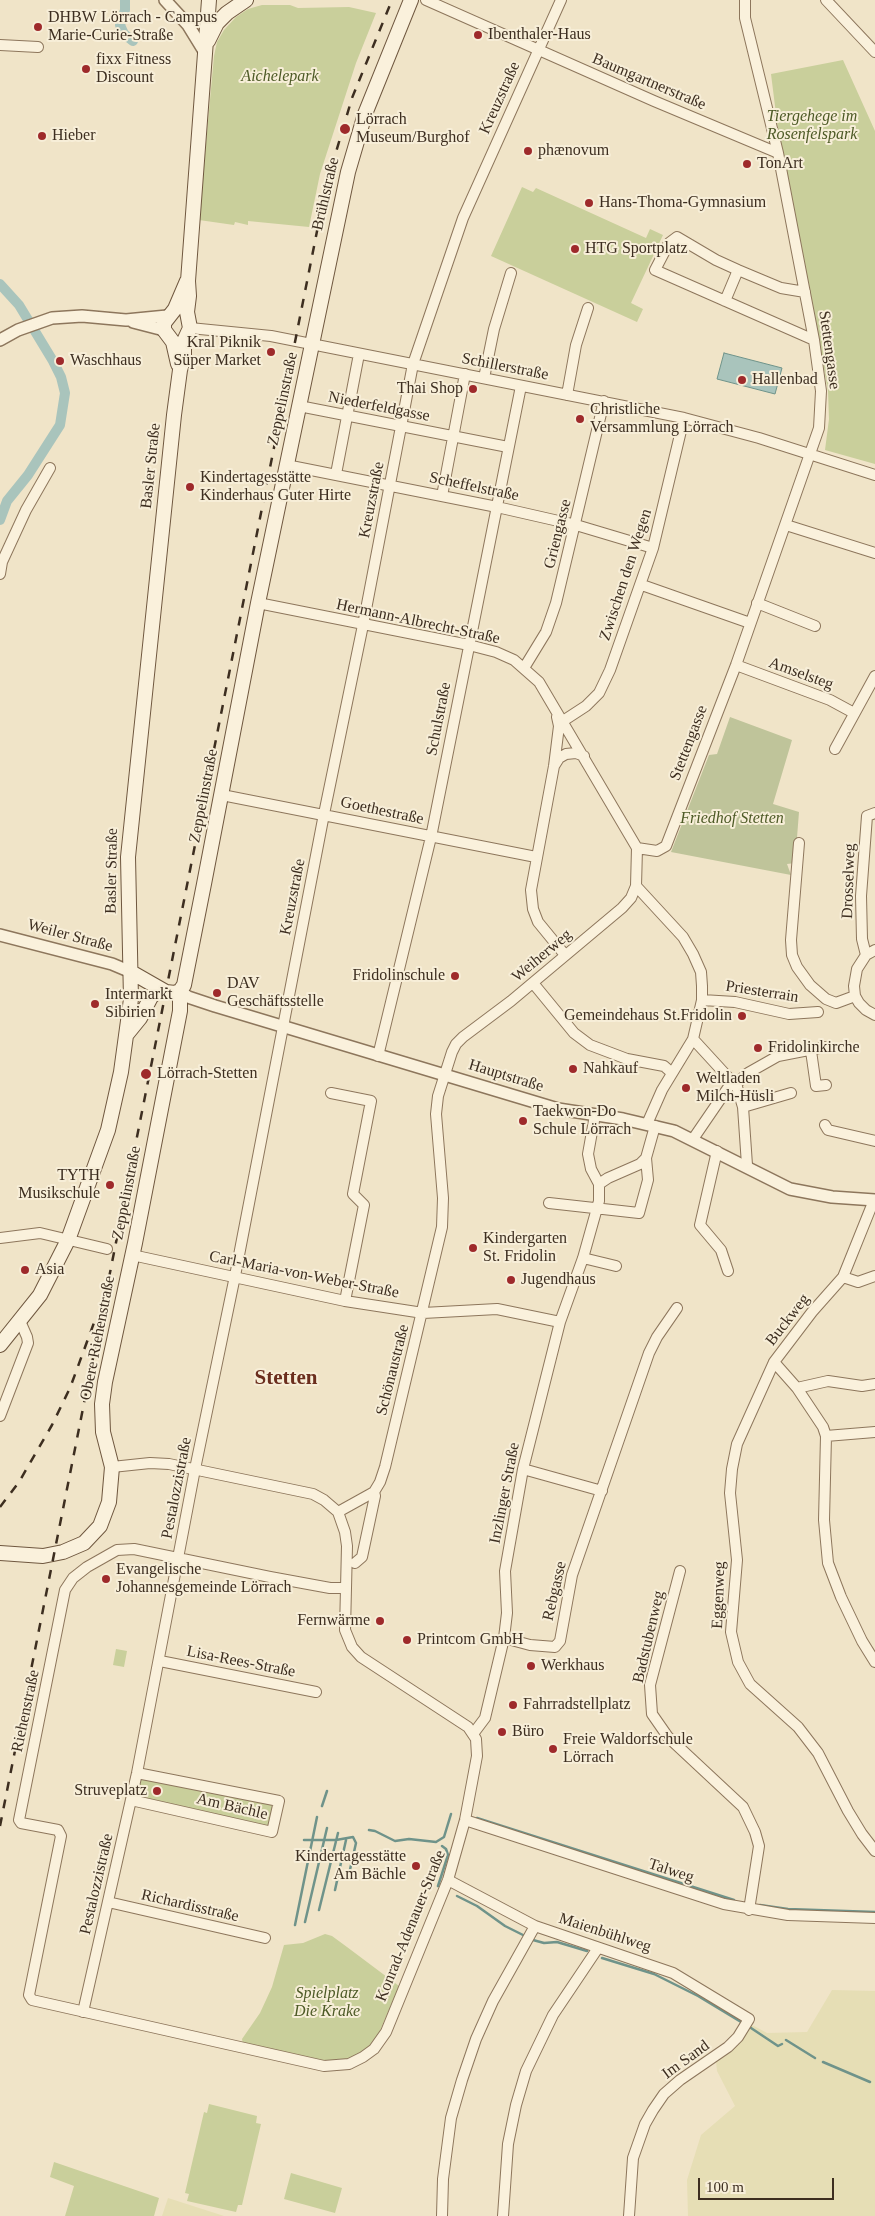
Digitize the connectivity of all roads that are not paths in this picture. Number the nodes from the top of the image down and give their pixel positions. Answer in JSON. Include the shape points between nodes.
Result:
{"nodes":[{"id":1,"x":165,"y":0,"type":"edge"},
{"id":2,"x":209,"y":0,"type":"edge"},
{"id":3,"x":246,"y":0,"type":"edge"},
{"id":4,"x":412,"y":0,"type":"edge"},
{"id":5,"x":426,"y":0,"type":"edge"},
{"id":6,"x":561,"y":0,"type":"edge"},
{"id":7,"x":745,"y":0,"type":"edge"},
{"id":8,"x":826,"y":0,"type":"edge"},
{"id":9,"x":0,"y":45,"type":"edge"},
{"id":10,"x":38,"y":46,"type":"dead end"},
{"id":11,"x":538,"y":50,"type":"junction"},
{"id":12,"x":204,"y":51,"type":"junction"},
{"id":13,"x":875,"y":52,"type":"edge"},
{"id":14,"x":778,"y":152,"type":"junction"},
{"id":15,"x":738,"y":270,"type":"junction"},
{"id":16,"x":511,"y":272,"type":"dead end"},
{"id":17,"x":188,"y":281,"type":"junction"},
{"id":18,"x":804,"y":292,"type":"junction"},
{"id":19,"x":725,"y":301,"type":"junction"},
{"id":20,"x":588,"y":308,"type":"dead end"},
{"id":21,"x":168,"y":315,"type":"junction"},
{"id":22,"x":126,"y":320,"type":"junction"},
{"id":23,"x":188,"y":327,"type":"junction"},
{"id":24,"x":166,"y":333,"type":"junction"},
{"id":25,"x":0,"y":340,"type":"edge"},
{"id":26,"x":814,"y":340,"type":"junction"},
{"id":27,"x":313,"y":344,"type":"junction"},
{"id":28,"x":359,"y":354,"type":"junction"},
{"id":29,"x":413,"y":364,"type":"junction"},
{"id":30,"x":180,"y":370,"type":"junction"},
{"id":31,"x":465,"y":374,"type":"junction"},
{"id":32,"x":484,"y":378,"type":"junction"},
{"id":33,"x":520,"y":386,"type":"junction"},
{"id":34,"x":567,"y":395,"type":"junction"},
{"id":35,"x":604,"y":402,"type":"junction"},
{"id":36,"x":299,"y":406,"type":"junction"},
{"id":37,"x":348,"y":415,"type":"junction"},
{"id":38,"x":684,"y":418,"type":"junction"},
{"id":39,"x":402,"y":426,"type":"junction"},
{"id":40,"x":454,"y":437,"type":"junction"},
{"id":41,"x":508,"y":447,"type":"junction"},
{"id":42,"x":810,"y":455,"type":"junction"},
{"id":43,"x":286,"y":465,"type":"junction"},
{"id":44,"x":50,"y":468,"type":"dead end"},
{"id":45,"x":336,"y":474,"type":"junction"},
{"id":46,"x":875,"y":475,"type":"edge"},
{"id":47,"x":389,"y":486,"type":"junction"},
{"id":48,"x":442,"y":496,"type":"junction"},
{"id":49,"x":497,"y":507,"type":"junction"},
{"id":50,"x":576,"y":525,"type":"junction"},
{"id":51,"x":786,"y":526,"type":"junction"},
{"id":52,"x":653,"y":548,"type":"junction"},
{"id":53,"x":875,"y":553,"type":"edge"},
{"id":54,"x":1,"y":562,"type":"edge"},
{"id":55,"x":0,"y":574,"type":"edge"},
{"id":56,"x":642,"y":585,"type":"junction"},
{"id":57,"x":258,"y":603,"type":"junction"},
{"id":58,"x":757,"y":603,"type":"junction"},
{"id":59,"x":750,"y":623,"type":"junction"},
{"id":60,"x":363,"y":625,"type":"junction"},
{"id":61,"x":815,"y":626,"type":"dead end"},
{"id":62,"x":469,"y":645,"type":"junction"},
{"id":63,"x":736,"y":665,"type":"junction"},
{"id":64,"x":524,"y":668,"type":"junction"},
{"id":65,"x":875,"y":676,"type":"edge"},
{"id":66,"x":556,"y":711,"type":"junction"},
{"id":67,"x":854,"y":713,"type":"junction"},
{"id":68,"x":562,"y":721,"type":"junction"},
{"id":69,"x":835,"y":749,"type":"dead end"},
{"id":70,"x":584,"y":756,"type":"junction"},
{"id":71,"x":554,"y":766,"type":"junction"},
{"id":72,"x":222,"y":795,"type":"junction"},
{"id":73,"x":875,"y":813,"type":"edge"},
{"id":74,"x":324,"y":814,"type":"junction"},
{"id":75,"x":432,"y":837,"type":"junction"},
{"id":76,"x":799,"y":843,"type":"dead end"},
{"id":77,"x":637,"y":848,"type":"junction"},
{"id":78,"x":536,"y":857,"type":"junction"},
{"id":79,"x":636,"y":886,"type":"junction"},
{"id":80,"x":0,"y":935,"type":"edge"},
{"id":81,"x":871,"y":952,"type":"edge"},
{"id":82,"x":565,"y":955,"type":"junction"},
{"id":83,"x":131,"y":972,"type":"junction"},
{"id":84,"x":533,"y":983,"type":"junction"},
{"id":85,"x":160,"y":989,"type":"junction"},
{"id":86,"x":180,"y":991,"type":"junction"},
{"id":87,"x":855,"y":996,"type":"junction"},
{"id":88,"x":702,"y":1000,"type":"junction"},
{"id":89,"x":818,"y":1012,"type":"dead end"},
{"id":90,"x":875,"y":1015,"type":"edge"},
{"id":91,"x":284,"y":1027,"type":"junction"},
{"id":92,"x":127,"y":1034,"type":"junction"},
{"id":93,"x":693,"y":1039,"type":"junction"},
{"id":94,"x":824,"y":1048,"type":"dead end"},
{"id":95,"x":810,"y":1051,"type":"junction"},
{"id":96,"x":378,"y":1056,"type":"junction"},
{"id":97,"x":672,"y":1073,"type":"junction"},
{"id":98,"x":444,"y":1075,"type":"junction"},
{"id":99,"x":734,"y":1083,"type":"junction"},
{"id":100,"x":826,"y":1086,"type":"dead end"},
{"id":101,"x":331,"y":1093,"type":"dead end"},
{"id":102,"x":790,"y":1093,"type":"dead end"},
{"id":103,"x":743,"y":1107,"type":"junction"},
{"id":104,"x":595,"y":1115,"type":"junction"},
{"id":105,"x":651,"y":1125,"type":"junction"},
{"id":106,"x":825,"y":1125,"type":"dead end"},
{"id":107,"x":693,"y":1138,"type":"junction"},
{"id":108,"x":875,"y":1141,"type":"edge"},
{"id":109,"x":717,"y":1151,"type":"junction"},
{"id":110,"x":646,"y":1158,"type":"junction"},
{"id":111,"x":747,"y":1165,"type":"junction"},
{"id":112,"x":599,"y":1184,"type":"junction"},
{"id":113,"x":875,"y":1200,"type":"edge"},
{"id":114,"x":549,"y":1203,"type":"dead end"},
{"id":115,"x":597,"y":1209,"type":"junction"},
{"id":116,"x":0,"y":1238,"type":"edge"},
{"id":117,"x":68,"y":1240,"type":"junction"},
{"id":118,"x":107,"y":1249,"type":"dead end"},
{"id":119,"x":132,"y":1255,"type":"junction"},
{"id":120,"x":583,"y":1258,"type":"junction"},
{"id":121,"x":616,"y":1266,"type":"dead end"},
{"id":122,"x":728,"y":1271,"type":"dead end"},
{"id":123,"x":236,"y":1276,"type":"junction"},
{"id":124,"x":875,"y":1276,"type":"edge"},
{"id":125,"x":844,"y":1277,"type":"junction"},
{"id":126,"x":345,"y":1301,"type":"junction"},
{"id":127,"x":677,"y":1308,"type":"dead end"},
{"id":128,"x":423,"y":1313,"type":"junction"},
{"id":129,"x":20,"y":1321,"type":"junction"},
{"id":130,"x":560,"y":1322,"type":"junction"},
{"id":131,"x":0,"y":1344,"type":"edge"},
{"id":132,"x":774,"y":1362,"type":"junction"},
{"id":133,"x":875,"y":1384,"type":"edge"},
{"id":134,"x":797,"y":1388,"type":"junction"},
{"id":135,"x":0,"y":1416,"type":"edge"},
{"id":136,"x":875,"y":1432,"type":"edge"},
{"id":137,"x":826,"y":1436,"type":"junction"},
{"id":138,"x":112,"y":1467,"type":"junction"},
{"id":139,"x":195,"y":1469,"type":"junction"},
{"id":140,"x":523,"y":1469,"type":"junction"},
{"id":141,"x":602,"y":1491,"type":"junction"},
{"id":142,"x":374,"y":1492,"type":"junction"},
{"id":143,"x":338,"y":1512,"type":"junction"},
{"id":144,"x":0,"y":1553,"type":"edge"},
{"id":145,"x":179,"y":1558,"type":"junction"},
{"id":146,"x":355,"y":1563,"type":"dead end"},
{"id":147,"x":680,"y":1571,"type":"dead end"},
{"id":148,"x":345,"y":1588,"type":"junction"},
{"id":149,"x":504,"y":1638,"type":"junction"},
{"id":150,"x":160,"y":1661,"type":"junction"},
{"id":151,"x":875,"y":1662,"type":"edge"},
{"id":152,"x":316,"y":1692,"type":"dead end"},
{"id":153,"x":474,"y":1734,"type":"junction"},
{"id":154,"x":137,"y":1773,"type":"junction"},
{"id":155,"x":131,"y":1800,"type":"junction"},
{"id":156,"x":465,"y":1820,"type":"junction"},
{"id":157,"x":875,"y":1851,"type":"edge"},
{"id":158,"x":448,"y":1880,"type":"junction"},
{"id":159,"x":108,"y":1902,"type":"junction"},
{"id":160,"x":749,"y":1910,"type":"junction"},
{"id":161,"x":875,"y":1918,"type":"edge"},
{"id":162,"x":536,"y":1926,"type":"junction"},
{"id":163,"x":265,"y":1938,"type":"dead end"},
{"id":164,"x":598,"y":1948,"type":"junction"},
{"id":165,"x":83,"y":2012,"type":"junction"},
{"id":166,"x":749,"y":2019,"type":"joint"},
{"id":167,"x":442,"y":2216,"type":"edge"},
{"id":168,"x":503,"y":2216,"type":"edge"},
{"id":169,"x":629,"y":2216,"type":"edge"}],
"edges":[{"from":1,"to":12,"type":"street"},
{"from":2,"to":12,"type":"main road","name":"Basler Straße"},
{"from":3,"to":12,"type":"main road","via":[[218,23]]},
{"from":4,"to":27,"type":"main road","name":"Brühlstraße","via":[[375,86],[350,165]]},
{"from":5,"to":11,"type":"street","name":"Baumgartnerstraße"},
{"from":6,"to":11,"type":"street","name":"Kreuzstraße"},
{"from":7,"to":14,"type":"street","name":"Stettengasse","via":[[746,18]]},
{"from":8,"to":13,"type":"street"},
{"from":9,"to":10,"type":"street"},
{"from":11,"to":14,"type":"street","name":"Baumgartnerstraße"},
{"from":11,"to":29,"type":"street","name":"Kreuzstraße","via":[[463,218]]},
{"from":12,"to":17,"type":"main road","name":"Basler Straße"},
{"from":14,"to":18,"type":"street","name":"Stettengasse"},
{"from":15,"to":18,"type":"street","via":[[781,288]]},
{"from":15,"to":19,"type":"street"},
{"from":15,"to":19,"type":"street","via":[[677,237],[655,270]]},
{"from":16,"to":32,"type":"street"},
{"from":17,"to":21,"type":"main road","name":"Basler Straße","via":[[175,309]]},
{"from":17,"to":23,"type":"main road","name":"Basler Straße"},
{"from":18,"to":26,"type":"street","name":"Stettengasse"},
{"from":19,"to":26,"type":"street"},
{"from":20,"to":34,"type":"street","via":[[576,345]]},
{"from":21,"to":22,"type":"street"},
{"from":21,"to":23,"type":"main road","via":[[180,312]]},
{"from":21,"to":24,"type":"main road","name":"Basler Straße","via":[[164,323]]},
{"from":22,"to":24,"type":"street"},
{"from":22,"to":25,"type":"street","via":[[66,316],[38,322]]},
{"from":23,"to":24,"type":"main road","via":[[178,339]]},
{"from":23,"to":27,"type":"street","name":"Schillerstraße"},
{"from":23,"to":30,"type":"main road","name":"Basler Straße"},
{"from":24,"to":30,"type":"main road","name":"Basler Straße","via":[[173,342]]},
{"from":26,"to":42,"type":"street","name":"Stettengasse","via":[[821,391],[819,428]]},
{"from":27,"to":28,"type":"street","name":"Schillerstraße"},
{"from":27,"to":36,"type":"main road","name":"Zeppelinstraße"},
{"from":28,"to":29,"type":"street","name":"Schillerstraße"},
{"from":28,"to":37,"type":"street"},
{"from":29,"to":31,"type":"street","name":"Schillerstraße"},
{"from":29,"to":39,"type":"street","name":"Kreuzstraße"},
{"from":30,"to":83,"type":"main road","name":"Basler Straße","via":[[128,857]]},
{"from":31,"to":32,"type":"street","name":"Schillerstraße"},
{"from":31,"to":40,"type":"street"},
{"from":32,"to":33,"type":"street","name":"Schillerstraße"},
{"from":33,"to":34,"type":"street","name":"Schillerstraße"},
{"from":33,"to":41,"type":"street","name":"Schulstraße"},
{"from":34,"to":35,"type":"street","name":"Schillerstraße"},
{"from":35,"to":38,"type":"street","name":"Schillerstraße"},
{"from":35,"to":50,"type":"street","name":"Griengasse"},
{"from":36,"to":37,"type":"street","name":"Niederfeldgasse"},
{"from":36,"to":43,"type":"main road","name":"Zeppelinstraße"},
{"from":37,"to":39,"type":"street","name":"Niederfeldgasse"},
{"from":37,"to":45,"type":"street"},
{"from":38,"to":42,"type":"street","name":"Schillerstraße"},
{"from":38,"to":52,"type":"street","name":"Zwischen den Wegen"},
{"from":39,"to":40,"type":"street","name":"Niederfeldgasse"},
{"from":39,"to":47,"type":"street","name":"Kreuzstraße"},
{"from":40,"to":41,"type":"street","name":"Niederfeldgasse"},
{"from":40,"to":48,"type":"street"},
{"from":41,"to":49,"type":"street","name":"Schulstraße"},
{"from":42,"to":46,"type":"street","name":"Schillerstraße"},
{"from":42,"to":51,"type":"street","name":"Stettengasse"},
{"from":43,"to":45,"type":"street","name":"Scheffelstraße"},
{"from":43,"to":57,"type":"main road","name":"Zeppelinstraße"},
{"from":44,"to":54,"type":"street"},
{"from":45,"to":47,"type":"street","name":"Scheffelstraße"},
{"from":47,"to":48,"type":"street","name":"Scheffelstraße"},
{"from":47,"to":60,"type":"street","name":"Kreuzstraße"},
{"from":48,"to":49,"type":"street","name":"Scheffelstraße"},
{"from":49,"to":50,"type":"street","name":"Scheffelstraße"},
{"from":49,"to":62,"type":"street","name":"Schulstraße"},
{"from":50,"to":52,"type":"street","name":"Scheffelstraße"},
{"from":50,"to":64,"type":"street","name":"Griengasse","via":[[546,632]]},
{"from":51,"to":53,"type":"street"},
{"from":51,"to":58,"type":"street","name":"Stettengasse"},
{"from":52,"to":56,"type":"street","name":"Zwischen den Wegen"},
{"from":54,"to":55,"type":"street"},
{"from":56,"to":59,"type":"street"},
{"from":56,"to":68,"type":"street","name":"Zwischen den Wegen","via":[[599,693],[586,706]]},
{"from":57,"to":60,"type":"street","name":"Hermann-Albrecht-Straße"},
{"from":57,"to":72,"type":"main road","name":"Zeppelinstraße"},
{"from":58,"to":59,"type":"street","name":"Stettengasse"},
{"from":58,"to":61,"type":"street"},
{"from":59,"to":63,"type":"street","name":"Stettengasse"},
{"from":60,"to":62,"type":"street","name":"Hermann-Albrecht-Straße"},
{"from":60,"to":74,"type":"street","name":"Kreuzstraße"},
{"from":62,"to":64,"type":"street","name":"Hermann-Albrecht-Straße","via":[[496,652]]},
{"from":62,"to":75,"type":"street","name":"Schulstraße"},
{"from":63,"to":67,"type":"street","name":"Amselsteg","via":[[830,700]]},
{"from":63,"to":77,"type":"street","name":"Stettengasse","via":[[666,846],[657,851]]},
{"from":64,"to":66,"type":"street","name":"Hermann-Albrecht-Straße","via":[[539,682]]},
{"from":65,"to":67,"type":"street"},
{"from":66,"to":68,"type":"street","name":"Hermann-Albrecht-Straße"},
{"from":66,"to":71,"type":"street","via":[[559,726]]},
{"from":67,"to":69,"type":"street"},
{"from":68,"to":70,"type":"street","name":"Hermann-Albrecht-Straße"},
{"from":70,"to":71,"type":"street","via":[[566,754]]},
{"from":70,"to":77,"type":"street","name":"Hermann-Albrecht-Straße"},
{"from":71,"to":78,"type":"street"},
{"from":72,"to":74,"type":"street","name":"Goethestraße"},
{"from":72,"to":86,"type":"main road","name":"Zeppelinstraße","via":[[184,985]]},
{"from":73,"to":81,"type":"street","name":"Drosselweg","via":[[867,816],[861,896],[862,939]]},
{"from":74,"to":75,"type":"street","name":"Goethestraße"},
{"from":74,"to":91,"type":"street","name":"Kreuzstraße"},
{"from":75,"to":78,"type":"street","name":"Goethestraße"},
{"from":75,"to":96,"type":"street","name":"Schulstraße"},
{"from":76,"to":87,"type":"street","via":[[792,955],[810,985],[826,999],[836,1003]]},
{"from":77,"to":79,"type":"street"},
{"from":78,"to":82,"type":"street","via":[[532,909],[538,922]]},
{"from":79,"to":82,"type":"street","name":"Weiherweg","via":[[632,898],[622,908]]},
{"from":79,"to":88,"type":"street","via":[[683,937],[693,954],[700,972]]},
{"from":80,"to":83,"type":"street","name":"Weiler Straße","via":[[112,964]]},
{"from":81,"to":87,"type":"street","via":[[857,969]]},
{"from":82,"to":84,"type":"street","name":"Weiherweg"},
{"from":83,"to":85,"type":"main road","name":"Hauptstraße"},
{"from":83,"to":92,"type":"main road","name":"Basler Straße"},
{"from":84,"to":97,"type":"street","via":[[574,1032],[590,1045],[627,1059],[664,1066]]},
{"from":84,"to":98,"type":"street","name":"Weiherweg","via":[[456,1044]]},
{"from":85,"to":86,"type":"main road","name":"Hauptstraße"},
{"from":85,"to":92,"type":"main road","via":[[151,997]]},
{"from":86,"to":91,"type":"street","name":"Hauptstraße","via":[[188,998]]},
{"from":86,"to":119,"type":"main road","name":"Zeppelinstraße","via":[[182,1000]]},
{"from":87,"to":90,"type":"street","via":[[866,1010]]},
{"from":88,"to":89,"type":"street","name":"Priesterrain","via":[[735,1002],[788,1014]]},
{"from":88,"to":93,"type":"street"},
{"from":91,"to":96,"type":"street","name":"Hauptstraße"},
{"from":91,"to":123,"type":"street","name":"Pestalozzistraße"},
{"from":92,"to":117,"type":"main road","name":"Basler Straße","via":[[108,1130]]},
{"from":93,"to":97,"type":"street"},
{"from":93,"to":99,"type":"street"},
{"from":94,"to":95,"type":"street"},
{"from":95,"to":99,"type":"street","via":[[778,1056]]},
{"from":95,"to":100,"type":"street","via":[[816,1086]]},
{"from":96,"to":98,"type":"street","name":"Hauptstraße"},
{"from":97,"to":105,"type":"street","via":[[654,1105]]},
{"from":98,"to":104,"type":"street","name":"Hauptstraße","via":[[558,1110]]},
{"from":98,"to":128,"type":"street","name":"Schönaustraße","via":[[436,1114],[443,1198],[442,1227]]},
{"from":99,"to":103,"type":"street"},
{"from":99,"to":107,"type":"street"},
{"from":101,"to":126,"type":"street","via":[[371,1101],[354,1194],[364,1205]]},
{"from":102,"to":103,"type":"street"},
{"from":103,"to":111,"type":"street"},
{"from":104,"to":105,"type":"street","name":"Hauptstraße"},
{"from":104,"to":112,"type":"street","name":"Inzlinger Straße","via":[[588,1154]]},
{"from":105,"to":107,"type":"street","name":"Hauptstraße"},
{"from":105,"to":110,"type":"street"},
{"from":106,"to":108,"type":"street","via":[[828,1130]]},
{"from":107,"to":109,"type":"street","name":"Hauptstraße"},
{"from":109,"to":111,"type":"street","name":"Hauptstraße"},
{"from":109,"to":122,"type":"street","via":[[700,1226],[721,1250]]},
{"from":110,"to":112,"type":"street"},
{"from":110,"to":115,"type":"street","via":[[648,1180],[639,1212]]},
{"from":111,"to":113,"type":"street","name":"Hauptstraße","via":[[790,1189],[809,1194]]},
{"from":112,"to":115,"type":"street","name":"Inzlinger Straße"},
{"from":113,"to":125,"type":"street","name":"Buckweg"},
{"from":114,"to":115,"type":"street"},
{"from":115,"to":120,"type":"street","name":"Inzlinger Straße"},
{"from":116,"to":117,"type":"street","via":[[40,1233]]},
{"from":117,"to":118,"type":"street"},
{"from":117,"to":129,"type":"main road","name":"Basler Straße","via":[[50,1278]]},
{"from":119,"to":123,"type":"street","name":"Carl-Maria-von-Weber-Straße"},
{"from":119,"to":138,"type":"main road","name":"Obere Riehenstraße","via":[[102,1404],[102,1432]]},
{"from":120,"to":121,"type":"street"},
{"from":120,"to":130,"type":"street","name":"Inzlinger Straße"},
{"from":123,"to":126,"type":"street","name":"Carl-Maria-von-Weber-Straße"},
{"from":123,"to":139,"type":"street","name":"Pestalozzistraße"},
{"from":124,"to":125,"type":"street","via":[[858,1282]]},
{"from":125,"to":132,"type":"street","name":"Buckweg"},
{"from":126,"to":128,"type":"street","name":"Carl-Maria-von-Weber-Straße"},
{"from":127,"to":141,"type":"street","name":"Rebgasse","via":[[649,1353]]},
{"from":128,"to":130,"type":"street","name":"Carl-Maria-von-Weber-Straße","via":[[497,1310]]},
{"from":128,"to":142,"type":"street","name":"Schönaustraße","via":[[385,1467]]},
{"from":129,"to":131,"type":"main road","name":"Basler Straße"},
{"from":129,"to":135,"type":"street","via":[[28,1344]]},
{"from":130,"to":140,"type":"street","name":"Inzlinger Straße"},
{"from":132,"to":134,"type":"street","name":"Buckweg"},
{"from":132,"to":157,"type":"street","name":"Eggenweg","via":[[737,1444],[732,1469],[730,1494],[737,1560],[731,1632],[738,1662],[750,1684],[798,1727],[818,1753],[848,1811]]},
{"from":133,"to":134,"type":"street","via":[[862,1386],[828,1381]]},
{"from":134,"to":137,"type":"street","name":"Buckweg"},
{"from":136,"to":137,"type":"street"},
{"from":137,"to":151,"type":"street","via":[[824,1520],[828,1563],[841,1597]]},
{"from":138,"to":139,"type":"street","via":[[150,1463]]},
{"from":138,"to":144,"type":"main road","name":"Obere Riehenstraße","via":[[109,1502],[100,1526],[84,1543],[43,1556]]},
{"from":139,"to":143,"type":"street","via":[[313,1494]]},
{"from":139,"to":145,"type":"street","name":"Pestalozzistraße"},
{"from":140,"to":141,"type":"street"},
{"from":140,"to":149,"type":"street","name":"Inzlinger Straße","via":[[505,1572],[507,1613]]},
{"from":141,"to":149,"type":"street","name":"Rebgasse","via":[[572,1575],[560,1641],[555,1647]]},
{"from":142,"to":143,"type":"street"},
{"from":142,"to":146,"type":"street","name":"Schönaustraße","via":[[376,1496],[362,1557]]},
{"from":143,"to":148,"type":"street","via":[[343,1522],[346,1546]]},
{"from":145,"to":148,"type":"street","via":[[330,1588]]},
{"from":145,"to":150,"type":"street","name":"Pestalozzistraße"},
{"from":145,"to":165,"type":"street","name":"Riehenstraße","via":[[134,1549],[117,1550],[87,1567],[73,1578],[66,1590],[19,1820],[58,1830],[61,1836],[29,1994],[32,2000]]},
{"from":147,"to":160,"type":"street","name":"Badstubenweg","via":[[650,1685],[652,1714],[668,1737],[743,1807],[759,1846]]},
{"from":148,"to":153,"type":"street","via":[[344,1630],[352,1647],[361,1657],[454,1716]]},
{"from":149,"to":153,"type":"street","name":"Inzlinger Straße","via":[[490,1703]]},
{"from":150,"to":152,"type":"street","name":"Lisa-Rees-Straße"},
{"from":150,"to":154,"type":"street","name":"Pestalozzistraße"},
{"from":153,"to":156,"type":"street","name":"Konrad-Adenauer-Straße","via":[[477,1756]]},
{"from":154,"to":155,"type":"street","name":"Pestalozzistraße"},
{"from":154,"to":155,"type":"street","name":"Am Bächle","via":[[279,1801],[272,1832]]},
{"from":155,"to":159,"type":"street","name":"Pestalozzistraße"},
{"from":156,"to":158,"type":"street","name":"Konrad-Adenauer-Straße"},
{"from":156,"to":160,"type":"street","name":"Talweg"},
{"from":158,"to":162,"type":"street","name":"Maienbühlweg"},
{"from":158,"to":165,"type":"street","name":"Konrad-Adenauer-Straße","via":[[386,2032],[374,2049],[354,2062],[324,2066]]},
{"from":159,"to":163,"type":"street","name":"Richardisstraße"},
{"from":159,"to":165,"type":"street","name":"Pestalozzistraße"},
{"from":160,"to":161,"type":"street","name":"Talweg","via":[[788,1915]]},
{"from":162,"to":164,"type":"street","name":"Maienbühlweg"},
{"from":162,"to":167,"type":"street","via":[[493,2001],[462,2080],[451,2118]]},
{"from":164,"to":166,"type":"street","name":"Maienbühlweg","via":[[673,1973]]},
{"from":164,"to":168,"type":"street","via":[[553,2014],[526,2070],[508,2144]]},
{"from":166,"to":169,"type":"street","name":"Im Sand","via":[[728,2047],[680,2080],[664,2094],[653,2110],[633,2158]]}]}
